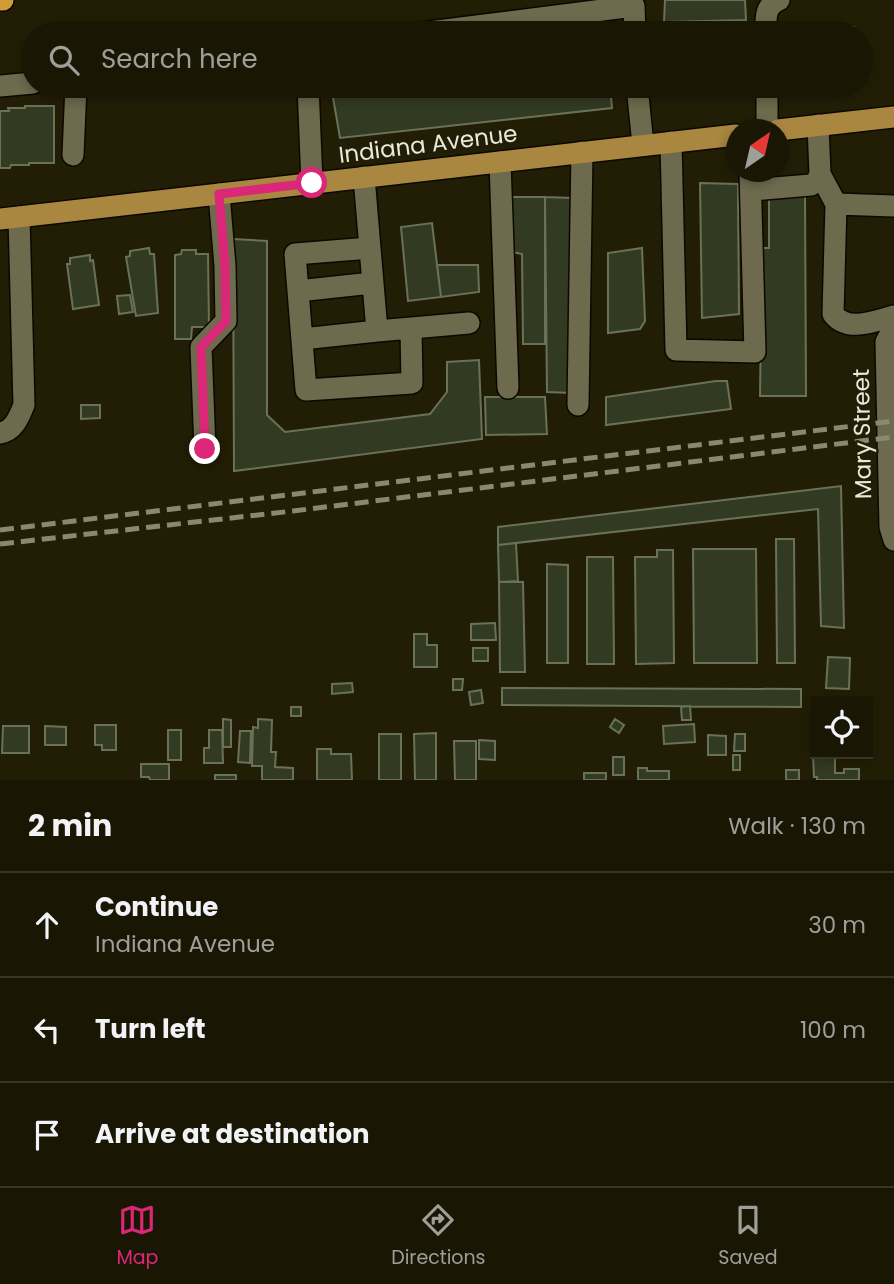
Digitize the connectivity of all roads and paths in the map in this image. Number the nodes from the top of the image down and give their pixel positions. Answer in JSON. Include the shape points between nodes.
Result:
{"nodes":[{"id":1,"x":779,"y":0,"type":"edge"},
{"id":2,"x":516,"y":21,"type":"edge"},
{"id":3,"x":635,"y":21,"type":"edge"},
{"id":4,"x":766,"y":21,"type":"edge"},
{"id":5,"x":21,"y":84,"type":"edge"},
{"id":6,"x":0,"y":86,"type":"edge"},
{"id":7,"x":75,"y":98,"type":"edge"},
{"id":8,"x":308,"y":98,"type":"edge"},
{"id":9,"x":639,"y":98,"type":"edge"},
{"id":10,"x":767,"y":98,"type":"edge"},
{"id":11,"x":894,"y":117,"type":"edge"},
{"id":12,"x":767,"y":119,"type":"edge"},
{"id":13,"x":818,"y":125,"type":"junction"},
{"id":14,"x":789,"y":129,"type":"edge"},
{"id":15,"x":726,"y":136,"type":"edge"},
{"id":16,"x":671,"y":142,"type":"junction"},
{"id":17,"x":643,"y":145,"type":"junction"},
{"id":18,"x":582,"y":152,"type":"junction"},
{"id":19,"x":73,"y":155,"type":"dead end"},
{"id":20,"x":500,"y":162,"type":"junction"},
{"id":21,"x":820,"y":174,"type":"junction"},
{"id":22,"x":363,"y":177,"type":"junction"},
{"id":23,"x":751,"y":182,"type":"edge"},
{"id":24,"x":766,"y":182,"type":"edge"},
{"id":25,"x":312,"y":183,"type":"junction"},
{"id":26,"x":219,"y":194,"type":"junction"},
{"id":27,"x":835,"y":204,"type":"junction"},
{"id":28,"x":894,"y":206,"type":"edge"},
{"id":29,"x":9,"y":218,"type":"edge"},
{"id":30,"x":370,"y":248,"type":"junction"},
{"id":31,"x":372,"y":283,"type":"junction"},
{"id":32,"x":299,"y":291,"type":"junction"},
{"id":33,"x":894,"y":316,"type":"edge"},
{"id":34,"x":469,"y":323,"type":"dead end"},
{"id":35,"x":894,"y":327,"type":"edge"},
{"id":36,"x":411,"y":329,"type":"junction"},
{"id":37,"x":377,"y":331,"type":"junction"},
{"id":38,"x":302,"y":339,"type":"junction"},
{"id":39,"x":508,"y":388,"type":"dead end"},
{"id":40,"x":578,"y":405,"type":"dead end"},
{"id":41,"x":0,"y":433,"type":"edge"},
{"id":42,"x":205,"y":449,"type":"dead end"},
{"id":43,"x":894,"y":540,"type":"edge"}],
"edges":[{"from":1,"to":4,"type":"street","via":[[766,12]]},
{"from":2,"to":3,"type":"street","via":[[634,6]]},
{"from":5,"to":6,"type":"street"},
{"from":7,"to":19,"type":"street"},
{"from":8,"to":25,"type":"street"},
{"from":9,"to":17,"type":"street"},
{"from":10,"to":12,"type":"street"},
{"from":11,"to":13,"type":"main road"},
{"from":13,"to":14,"type":"main road"},
{"from":13,"to":21,"type":"street"},
{"from":15,"to":16,"type":"main road","name":"Indiana Avenue"},
{"from":16,"to":17,"type":"main road","name":"Indiana Avenue"},
{"from":16,"to":23,"type":"street","via":[[676,350],[755,352]]},
{"from":17,"to":18,"type":"main road","name":"Indiana Avenue"},
{"from":18,"to":20,"type":"main road","name":"Indiana Avenue"},
{"from":18,"to":40,"type":"street"},
{"from":20,"to":22,"type":"main road","name":"Indiana Avenue"},
{"from":20,"to":39,"type":"street"},
{"from":21,"to":24,"type":"street","via":[[811,185]]},
{"from":21,"to":27,"type":"street"},
{"from":22,"to":25,"type":"main road","name":"Indiana Avenue"},
{"from":22,"to":30,"type":"street"},
{"from":25,"to":26,"type":"main road","name":"Indiana Avenue"},
{"from":26,"to":29,"type":"main road","name":"Indiana Avenue"},
{"from":26,"to":42,"type":"street","via":[[226,321],[201,347]]},
{"from":27,"to":28,"type":"street"},
{"from":27,"to":33,"type":"street","via":[[833,314],[845,324],[857,325]]},
{"from":29,"to":41,"type":"street","via":[[24,405],[17,421]]},
{"from":30,"to":31,"type":"street"},
{"from":30,"to":32,"type":"street","via":[[295,254]]},
{"from":31,"to":32,"type":"street"},
{"from":31,"to":37,"type":"street"},
{"from":32,"to":38,"type":"street"},
{"from":34,"to":36,"type":"street"},
{"from":35,"to":43,"type":"street","name":"Mary Street","via":[[886,342]]},
{"from":36,"to":37,"type":"street"},
{"from":36,"to":38,"type":"street","via":[[412,383],[306,390]]},
{"from":37,"to":38,"type":"street"}]}
